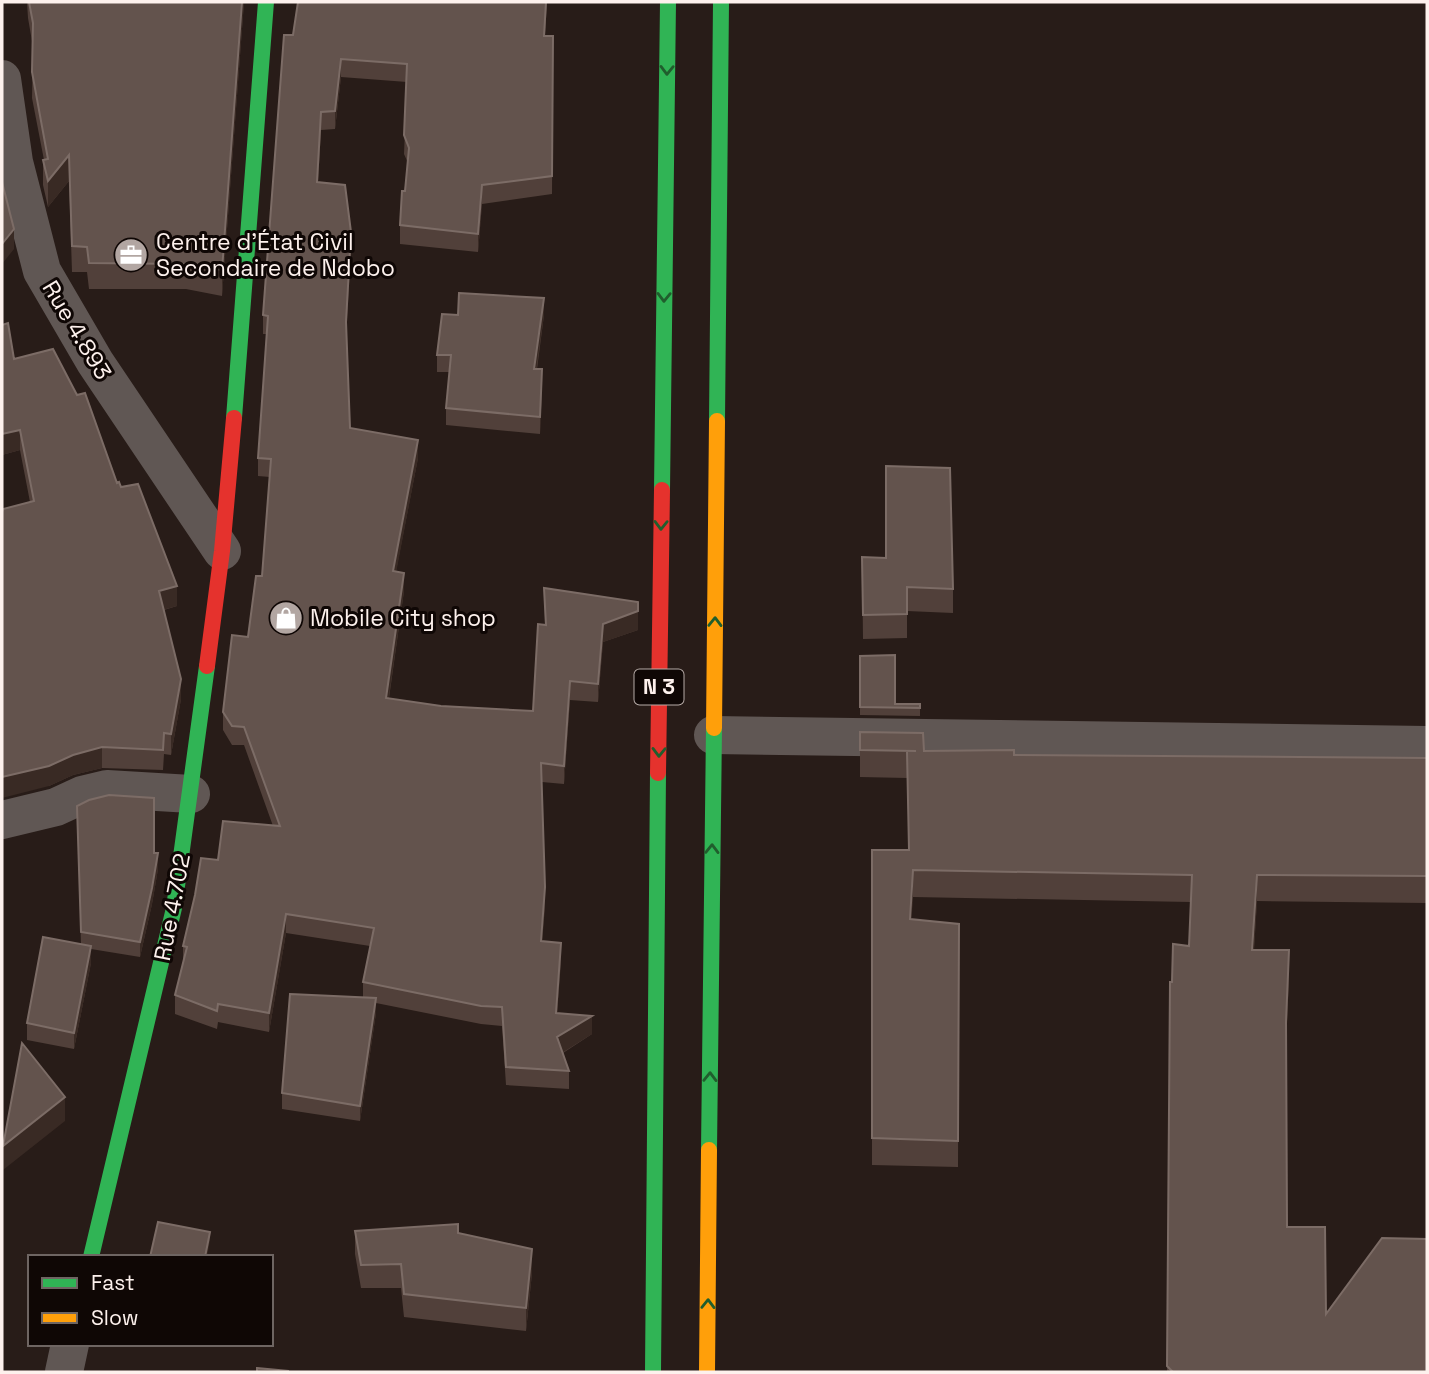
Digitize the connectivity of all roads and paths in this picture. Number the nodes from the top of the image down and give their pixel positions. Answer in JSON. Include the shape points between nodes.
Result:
{"nodes":[{"id":1,"x":266,"y":2,"type":"edge"},
{"id":2,"x":668,"y":2,"type":"edge"},
{"id":3,"x":721,"y":2,"type":"edge"},
{"id":4,"x":2,"y":79,"type":"edge"},
{"id":5,"x":222,"y":551,"type":"junction"},
{"id":6,"x":713,"y":735,"type":"junction"},
{"id":7,"x":1427,"y":745,"type":"edge"},
{"id":8,"x":191,"y":794,"type":"junction"},
{"id":9,"x":2,"y":820,"type":"edge"},
{"id":10,"x":91,"y":1255,"type":"edge"},
{"id":11,"x":70,"y":1346,"type":"edge"},
{"id":12,"x":64,"y":1372,"type":"edge"},
{"id":13,"x":653,"y":1372,"type":"edge"},
{"id":14,"x":707,"y":1372,"type":"edge"}],
"edges":[{"from":1,"to":5,"type":"main road","name":"Rue 4.702"},
{"from":2,"to":13,"type":"main road","number":"N 3","one_way":true},
{"from":6,"to":3,"type":"main road","number":"N 3","one_way":true},
{"from":4,"to":5,"type":"street","name":"Rue 4.893","via":[[15,162],[42,271],[96,362]]},
{"from":5,"to":8,"type":"main road","name":"Rue 4.702"},
{"from":6,"to":7,"type":"street"},
{"from":14,"to":6,"type":"main road","number":"N 3","one_way":true},
{"from":8,"to":9,"type":"street","via":[[107,789]]},
{"from":8,"to":10,"type":"main road","name":"Rue 4.702","via":[[174,908]]},
{"from":11,"to":12,"type":"street"}]}
